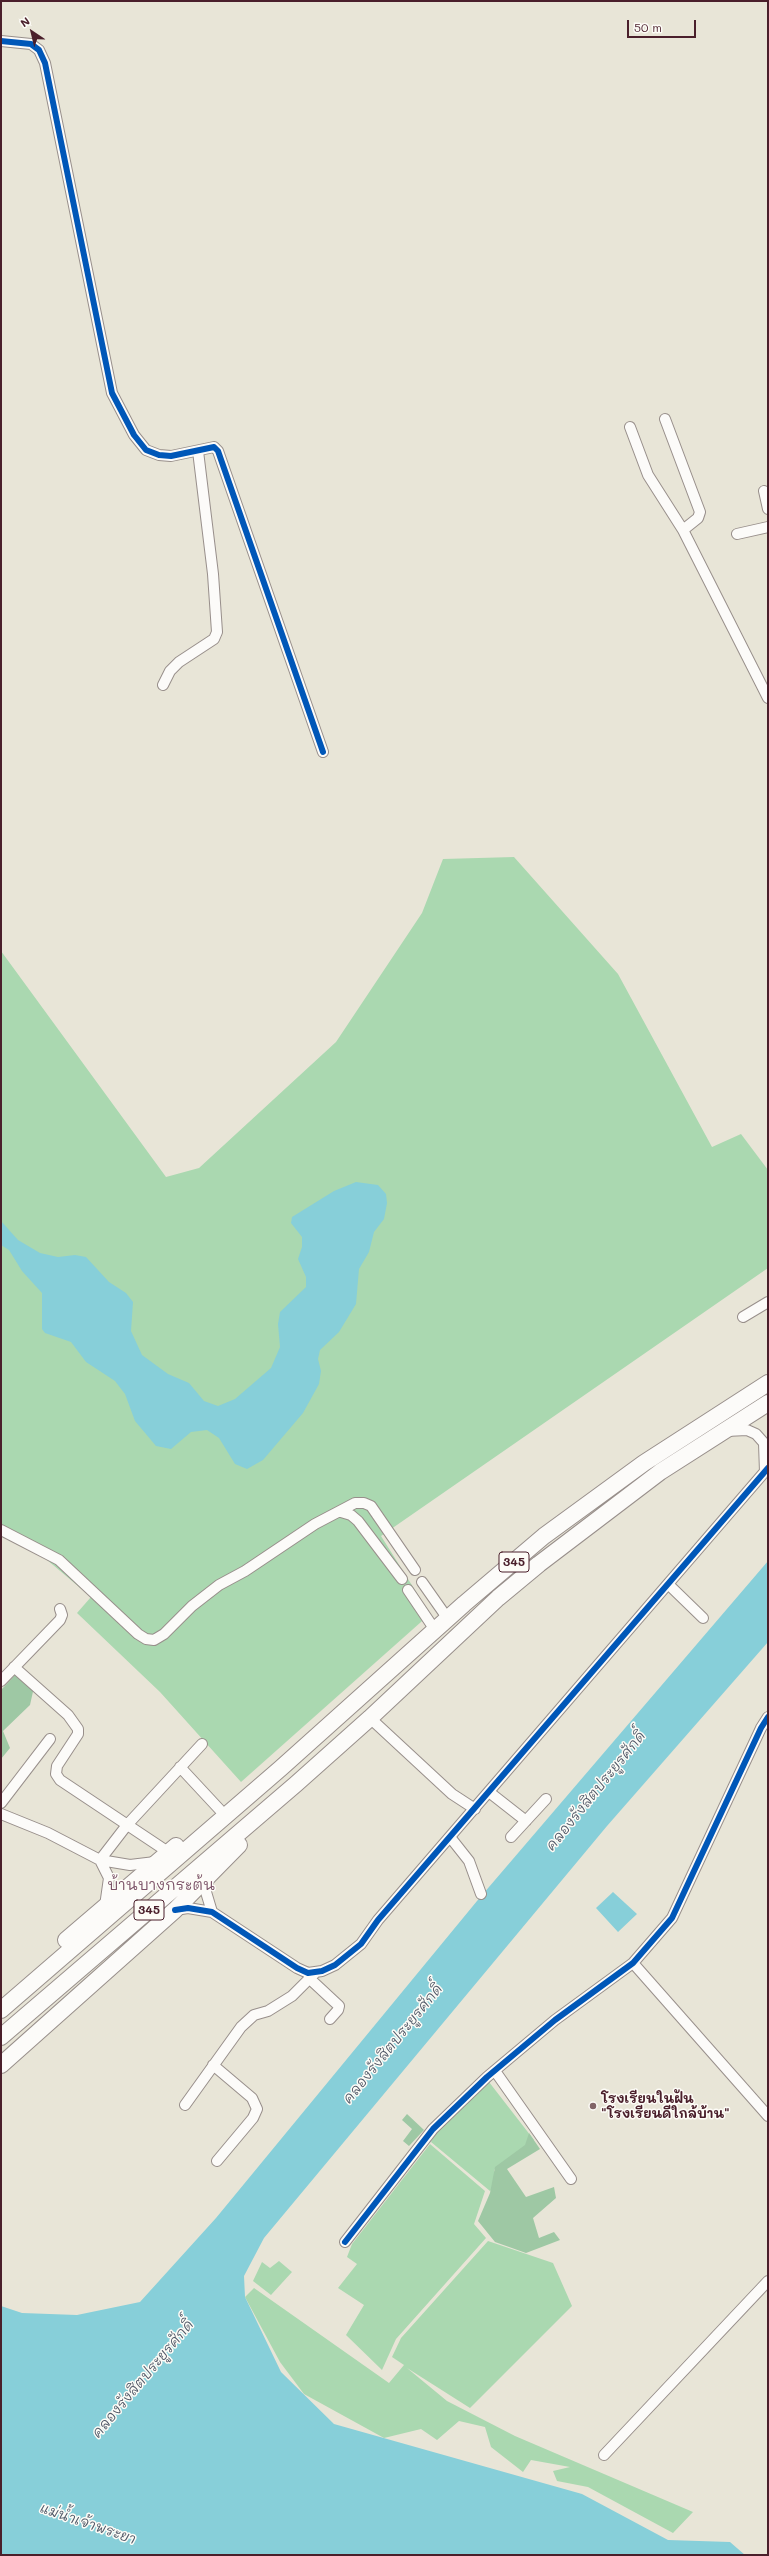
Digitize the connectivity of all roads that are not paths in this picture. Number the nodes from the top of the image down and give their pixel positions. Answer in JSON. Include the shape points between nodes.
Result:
{"nodes":[{"id":1,"x":1,"y":41,"type":"edge"},
{"id":2,"x":665,"y":419,"type":"dead end"},
{"id":3,"x":630,"y":427,"type":"dead end"},
{"id":4,"x":198,"y":451,"type":"junction"},
{"id":5,"x":764,"y":491,"type":"dead end"},
{"id":6,"x":768,"y":509,"type":"edge"},
{"id":7,"x":768,"y":527,"type":"edge"},
{"id":8,"x":683,"y":530,"type":"junction"},
{"id":9,"x":737,"y":534,"type":"dead end"},
{"id":10,"x":163,"y":685,"type":"dead end"},
{"id":11,"x":768,"y":698,"type":"edge"},
{"id":12,"x":323,"y":752,"type":"dead end"},
{"id":13,"x":768,"y":1302,"type":"edge"},
{"id":14,"x":743,"y":1317,"type":"dead end"},
{"id":15,"x":768,"y":1383,"type":"edge"},
{"id":16,"x":768,"y":1403,"type":"edge"},
{"id":17,"x":723,"y":1432,"type":"junction"},
{"id":18,"x":766,"y":1470,"type":"edge"},
{"id":19,"x":341,"y":1512,"type":"junction"},
{"id":20,"x":1,"y":1530,"type":"edge"},
{"id":21,"x":414,"y":1570,"type":"dead end"},
{"id":22,"x":402,"y":1579,"type":"dead end"},
{"id":23,"x":422,"y":1582,"type":"dead end"},
{"id":24,"x":668,"y":1584,"type":"junction"},
{"id":25,"x":408,"y":1590,"type":"dead end"},
{"id":26,"x":60,"y":1609,"type":"dead end"},
{"id":27,"x":703,"y":1618,"type":"dead end"},
{"id":28,"x":448,"y":1619,"type":"junction"},
{"id":29,"x":435,"y":1630,"type":"junction"},
{"id":30,"x":14,"y":1667,"type":"junction"},
{"id":31,"x":1,"y":1681,"type":"edge"},
{"id":32,"x":768,"y":1717,"type":"edge"},
{"id":33,"x":370,"y":1718,"type":"junction"},
{"id":34,"x":50,"y":1738,"type":"dead end"},
{"id":35,"x":202,"y":1744,"type":"dead end"},
{"id":36,"x":180,"y":1767,"type":"junction"},
{"id":37,"x":281,"y":1768,"type":"junction"},
{"id":38,"x":296,"y":1784,"type":"junction"},
{"id":39,"x":489,"y":1792,"type":"junction"},
{"id":40,"x":546,"y":1799,"type":"dead end"},
{"id":41,"x":1,"y":1803,"type":"edge"},
{"id":42,"x":475,"y":1809,"type":"junction"},
{"id":43,"x":220,"y":1810,"type":"junction"},
{"id":44,"x":1,"y":1814,"type":"edge"},
{"id":45,"x":526,"y":1821,"type":"junction"},
{"id":46,"x":127,"y":1825,"type":"junction"},
{"id":47,"x":450,"y":1837,"type":"junction"},
{"id":48,"x":511,"y":1837,"type":"dead end"},
{"id":49,"x":168,"y":1852,"type":"junction"},
{"id":50,"x":100,"y":1860,"type":"junction"},
{"id":51,"x":155,"y":1862,"type":"junction"},
{"id":52,"x":218,"y":1867,"type":"junction"},
{"id":53,"x":481,"y":1894,"type":"dead end"},
{"id":54,"x":105,"y":1906,"type":"junction"},
{"id":55,"x":175,"y":1910,"type":"junction"},
{"id":56,"x":212,"y":1912,"type":"junction"},
{"id":57,"x":633,"y":1963,"type":"junction"},
{"id":58,"x":313,"y":1975,"type":"junction"},
{"id":59,"x":1,"y":1996,"type":"edge"},
{"id":60,"x":1,"y":2010,"type":"edge"},
{"id":61,"x":330,"y":2019,"type":"dead end"},
{"id":62,"x":1,"y":2037,"type":"edge"},
{"id":63,"x":1,"y":2065,"type":"edge"},
{"id":64,"x":213,"y":2065,"type":"junction"},
{"id":65,"x":495,"y":2071,"type":"junction"},
{"id":66,"x":185,"y":2105,"type":"dead end"},
{"id":67,"x":768,"y":2116,"type":"edge"},
{"id":68,"x":217,"y":2162,"type":"dead end"},
{"id":69,"x":571,"y":2179,"type":"dead end"},
{"id":70,"x":345,"y":2242,"type":"dead end"},
{"id":71,"x":768,"y":2281,"type":"edge"},
{"id":72,"x":604,"y":2455,"type":"dead end"}],
"edges":[{"from":1,"to":4,"type":"street","via":[[31,44],[44,59],[108,381],[123,416],[146,450],[171,456]]},
{"from":2,"to":8,"type":"street","via":[[700,512],[698,518]]},
{"from":3,"to":8,"type":"street","via":[[648,475]]},
{"from":4,"to":10,"type":"street","via":[[214,574],[217,632],[214,639],[170,671]]},
{"from":4,"to":12,"type":"street","via":[[214,447],[218,451]]},
{"from":5,"to":6,"type":"street"},
{"from":7,"to":9,"type":"street"},
{"from":8,"to":11,"type":"street"},
{"from":13,"to":14,"type":"street"},
{"from":15,"to":28,"type":"main road","number":"345","via":[[602,1492],[539,1541]]},
{"from":16,"to":17,"type":"main road","number":"345"},
{"from":17,"to":18,"type":"street","via":[[747,1430],[756,1434],[764,1444]]},
{"from":17,"to":33,"type":"main road","number":"345","via":[[660,1472],[560,1546],[498,1598]]},
{"from":18,"to":24,"type":"street"},
{"from":19,"to":20,"type":"street","via":[[314,1524],[245,1571],[219,1585],[154,1640],[138,1634],[59,1560]]},
{"from":19,"to":21,"type":"street","via":[[355,1503],[371,1506]]},
{"from":19,"to":22,"type":"street","via":[[351,1515],[358,1521]]},
{"from":23,"to":28,"type":"street"},
{"from":24,"to":27,"type":"street"},
{"from":24,"to":39,"type":"street"},
{"from":25,"to":29,"type":"street"},
{"from":26,"to":30,"type":"street","via":[[60,1620]]},
{"from":28,"to":29,"type":"main road","number":"345"},
{"from":29,"to":37,"type":"main road","number":"345"},
{"from":30,"to":31,"type":"street"},
{"from":30,"to":46,"type":"street","via":[[68,1715],[78,1729],[78,1734],[57,1766],[56,1774],[60,1780]]},
{"from":32,"to":57,"type":"street","via":[[760,1728],[672,1918]]},
{"from":33,"to":38,"type":"main road","number":"345"},
{"from":33,"to":42,"type":"street","via":[[452,1794]]},
{"from":34,"to":41,"type":"street"},
{"from":35,"to":36,"type":"street"},
{"from":36,"to":43,"type":"street"},
{"from":36,"to":46,"type":"street"},
{"from":37,"to":43,"type":"main road"},
{"from":37,"to":60,"type":"main road","number":"345"},
{"from":38,"to":52,"type":"main road"},
{"from":38,"to":62,"type":"main road","number":"345"},
{"from":39,"to":42,"type":"street"},
{"from":39,"to":45,"type":"street"},
{"from":40,"to":45,"type":"street"},
{"from":42,"to":47,"type":"street"},
{"from":43,"to":49,"type":"main road"},
{"from":44,"to":50,"type":"street","via":[[48,1833]]},
{"from":45,"to":48,"type":"street"},
{"from":46,"to":49,"type":"street"},
{"from":46,"to":50,"type":"street"},
{"from":47,"to":53,"type":"street","via":[[469,1862]]},
{"from":47,"to":58,"type":"street","via":[[378,1920],[361,1944],[335,1965]]},
{"from":49,"to":51,"type":"main road"},
{"from":50,"to":51,"type":"street","via":[[130,1865]]},
{"from":50,"to":54,"type":"street","via":[[109,1878]]},
{"from":51,"to":54,"type":"main road"},
{"from":52,"to":55,"type":"main road"},
{"from":52,"to":56,"type":"street","via":[[208,1880],[206,1892]]},
{"from":54,"to":59,"type":"main road"},
{"from":55,"to":56,"type":"street","via":[[188,1908]]},
{"from":55,"to":63,"type":"main road"},
{"from":56,"to":58,"type":"street","via":[[297,1968]]},
{"from":57,"to":65,"type":"street","via":[[556,2020]]},
{"from":57,"to":67,"type":"street"},
{"from":58,"to":61,"type":"street","via":[[339,2006]]},
{"from":58,"to":64,"type":"street","via":[[292,1996],[268,2011],[254,2015]]},
{"from":64,"to":66,"type":"street"},
{"from":64,"to":68,"type":"street","via":[[252,2098],[257,2109],[253,2118]]},
{"from":65,"to":69,"type":"street"},
{"from":65,"to":70,"type":"street","via":[[433,2128]]},
{"from":71,"to":72,"type":"street"}]}
